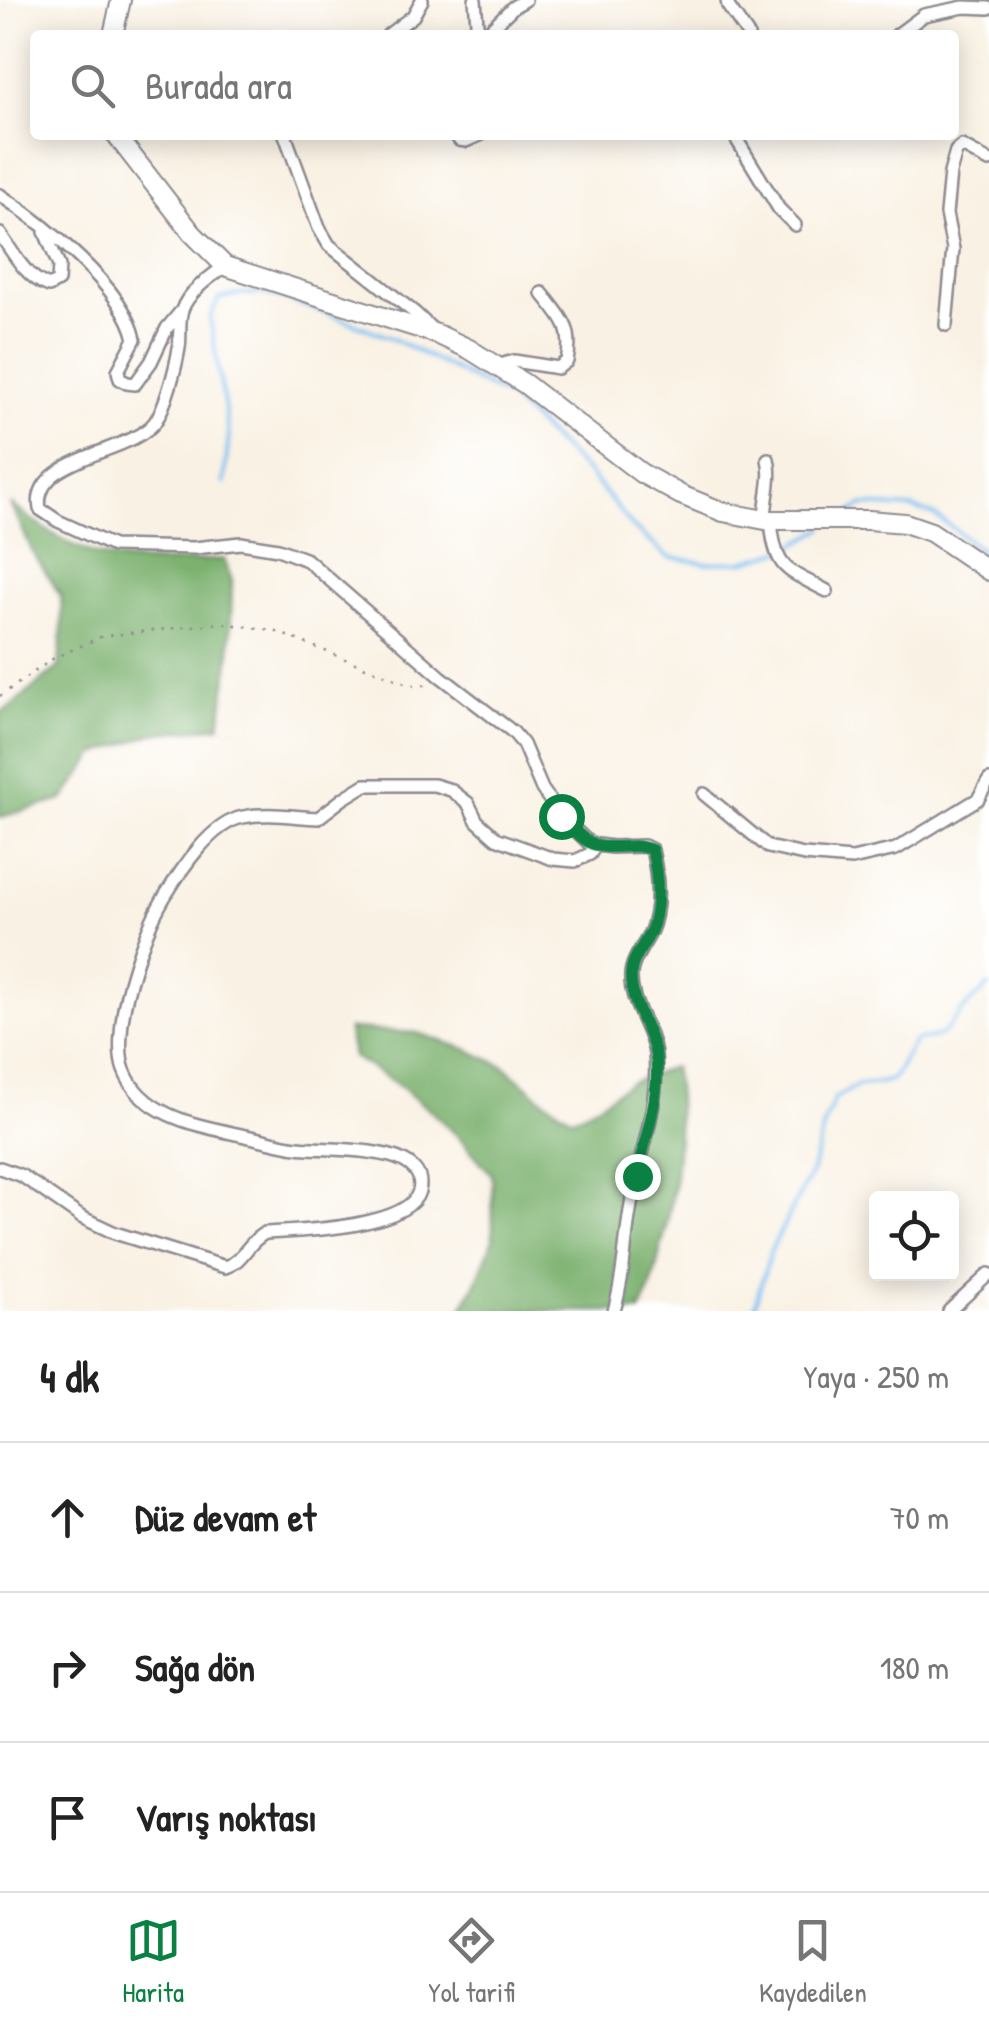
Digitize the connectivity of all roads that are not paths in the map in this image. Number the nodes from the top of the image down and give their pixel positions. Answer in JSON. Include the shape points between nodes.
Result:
{"nodes":[{"id":1,"x":121,"y":0,"type":"edge"},
{"id":2,"x":422,"y":0,"type":"edge"},
{"id":3,"x":475,"y":0,"type":"edge"},
{"id":4,"x":525,"y":0,"type":"edge"},
{"id":5,"x":727,"y":0,"type":"edge"},
{"id":6,"x":989,"y":8,"type":"edge"},
{"id":7,"x":736,"y":18,"type":"junction"},
{"id":8,"x":114,"y":30,"type":"edge"},
{"id":9,"x":395,"y":30,"type":"edge"},
{"id":10,"x":478,"y":30,"type":"edge"},
{"id":11,"x":491,"y":30,"type":"edge"},
{"id":12,"x":732,"y":30,"type":"edge"},
{"id":13,"x":744,"y":30,"type":"edge"},
{"id":14,"x":904,"y":30,"type":"edge"},
{"id":15,"x":120,"y":140,"type":"edge"},
{"id":16,"x":287,"y":140,"type":"edge"},
{"id":17,"x":737,"y":140,"type":"edge"},
{"id":18,"x":989,"y":161,"type":"edge"},
{"id":19,"x":0,"y":195,"type":"edge"},
{"id":20,"x":795,"y":225,"type":"dead end"},
{"id":21,"x":44,"y":228,"type":"junction"},
{"id":22,"x":0,"y":234,"type":"edge"},
{"id":23,"x":225,"y":266,"type":"junction"},
{"id":24,"x":542,"y":293,"type":"dead end"},
{"id":25,"x":182,"y":310,"type":"junction"},
{"id":26,"x":946,"y":325,"type":"dead end"},
{"id":27,"x":436,"y":334,"type":"junction"},
{"id":28,"x":497,"y":366,"type":"junction"},
{"id":29,"x":768,"y":459,"type":"dead end"},
{"id":30,"x":768,"y":520,"type":"junction"},
{"id":31,"x":989,"y":571,"type":"edge"},
{"id":32,"x":827,"y":591,"type":"dead end"},
{"id":33,"x":989,"y":780,"type":"edge"},
{"id":34,"x":704,"y":794,"type":"dead end"},
{"id":35,"x":595,"y":845,"type":"junction"},
{"id":36,"x":0,"y":1168,"type":"edge"},
{"id":37,"x":989,"y":1274,"type":"edge"},
{"id":38,"x":614,"y":1311,"type":"edge"},
{"id":39,"x":949,"y":1311,"type":"edge"}],
"edges":[{"from":1,"to":8,"type":"main road"},
{"from":2,"to":9,"type":"street"},
{"from":3,"to":10,"type":"street"},
{"from":4,"to":11,"type":"street"},
{"from":5,"to":7,"type":"street"},
{"from":6,"to":14,"type":"street","via":[[924,15]]},
{"from":7,"to":12,"type":"street"},
{"from":7,"to":13,"type":"street"},
{"from":15,"to":23,"type":"main road"},
{"from":16,"to":27,"type":"street","via":[[329,245]]},
{"from":17,"to":20,"type":"street"},
{"from":18,"to":26,"type":"street","via":[[962,146],[956,150],[946,214],[953,249]]},
{"from":19,"to":21,"type":"street"},
{"from":21,"to":22,"type":"street","via":[[59,266],[58,281],[49,286],[26,270]]},
{"from":21,"to":25,"type":"street","via":[[94,272],[132,326],[136,340],[120,379],[134,384]]},
{"from":23,"to":25,"type":"street"},
{"from":23,"to":27,"type":"main road"},
{"from":24,"to":28,"type":"street","via":[[567,324],[568,361],[558,368],[514,361]]},
{"from":25,"to":35,"type":"street","via":[[179,350],[154,423],[129,441],[68,464],[42,488],[40,509],[112,546],[241,544],[307,560],[513,732],[561,816]]},
{"from":27,"to":28,"type":"main road"},
{"from":28,"to":30,"type":"main road","via":[[660,484],[723,512]]},
{"from":29,"to":30,"type":"street"},
{"from":30,"to":31,"type":"main road","via":[[905,524],[931,532]]},
{"from":30,"to":32,"type":"street","via":[[782,566]]},
{"from":33,"to":34,"type":"street","via":[[978,799],[896,849],[852,859],[768,847]]},
{"from":35,"to":36,"type":"street","via":[[575,861],[554,858],[496,838],[450,790],[365,785],[318,818],[238,817],[203,840],[164,898],[129,980],[121,1028],[122,1068],[138,1092],[184,1122],[297,1147],[389,1155],[409,1164],[420,1180],[408,1208],[352,1226],[265,1233],[224,1268],[115,1233]]},
{"from":35,"to":38,"type":"street","via":[[652,850],[657,889],[652,928],[630,980],[654,1050],[656,1094]]},
{"from":37,"to":39,"type":"street"}]}
